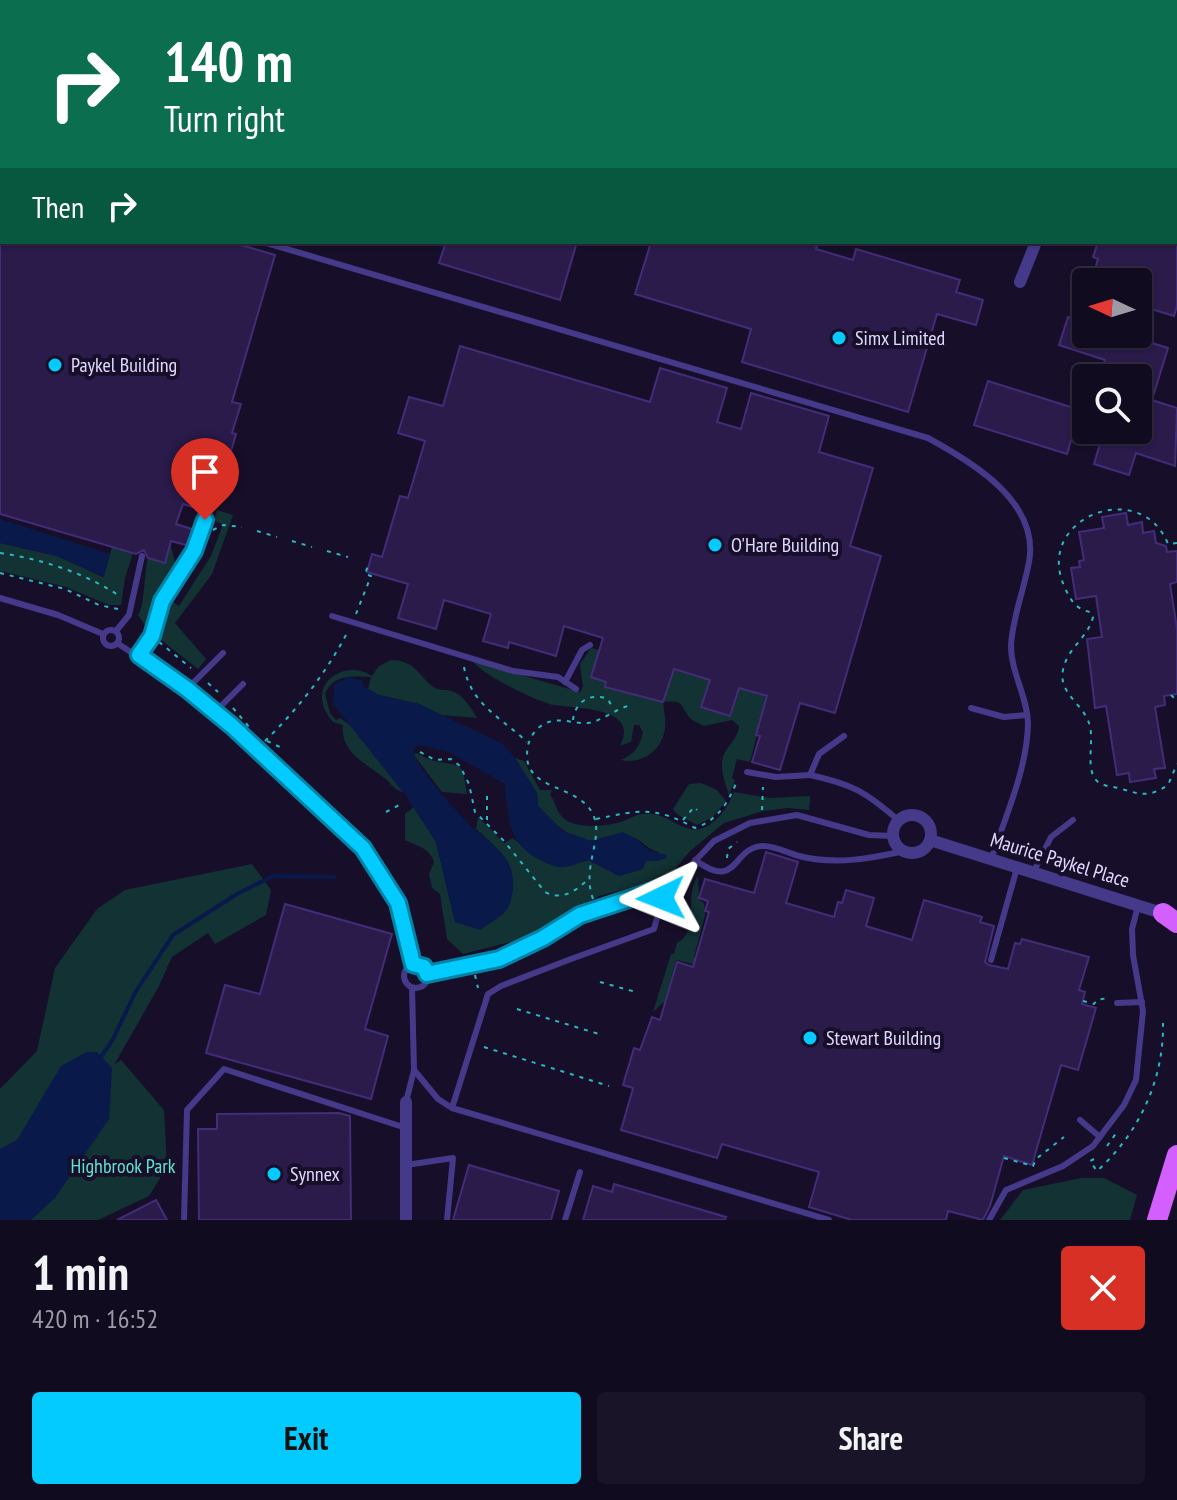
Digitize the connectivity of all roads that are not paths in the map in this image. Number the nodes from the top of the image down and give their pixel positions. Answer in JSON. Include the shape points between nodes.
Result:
{"nodes":[{"id":1,"x":270,"y":244,"type":"edge"},
{"id":2,"x":1035,"y":244,"type":"edge"},
{"id":3,"x":1020,"y":282,"type":"dead end"},
{"id":4,"x":205,"y":520,"type":"dead end"},
{"id":5,"x":142,"y":556,"type":"dead end"},
{"id":6,"x":0,"y":598,"type":"edge"},
{"id":7,"x":332,"y":616,"type":"dead end"},
{"id":8,"x":116,"y":631,"type":"junction"},
{"id":9,"x":103,"y":634,"type":"junction"},
{"id":10,"x":117,"y":643,"type":"junction"},
{"id":11,"x":590,"y":645,"type":"dead end"},
{"id":12,"x":223,"y":653,"type":"dead end"},
{"id":13,"x":139,"y":655,"type":"junction"},
{"id":14,"x":565,"y":682,"type":"junction"},
{"id":15,"x":243,"y":684,"type":"dead end"},
{"id":16,"x":187,"y":689,"type":"junction"},
{"id":17,"x":576,"y":689,"type":"dead end"},
{"id":18,"x":971,"y":708,"type":"dead end"},
{"id":19,"x":215,"y":712,"type":"junction"},
{"id":20,"x":1026,"y":715,"type":"junction"},
{"id":21,"x":844,"y":736,"type":"dead end"},
{"id":22,"x":747,"y":772,"type":"dead end"},
{"id":23,"x":810,"y":775,"type":"junction"},
{"id":24,"x":898,"y":820,"type":"junction"},
{"id":25,"x":1073,"y":820,"type":"dead end"},
{"id":26,"x":893,"y":836,"type":"junction"},
{"id":27,"x":930,"y":840,"type":"junction"},
{"id":28,"x":904,"y":851,"type":"junction"},
{"id":29,"x":695,"y":860,"type":"junction"},
{"id":30,"x":991,"y":860,"type":"junction"},
{"id":31,"x":1017,"y":868,"type":"junction"},
{"id":32,"x":1033,"y":873,"type":"junction"},
{"id":33,"x":659,"y":889,"type":"junction"},
{"id":34,"x":1138,"y":906,"type":"junction"},
{"id":35,"x":1174,"y":916,"type":"edge"},
{"id":36,"x":991,"y":960,"type":"dead end"},
{"id":37,"x":413,"y":964,"type":"junction"},
{"id":38,"x":427,"y":974,"type":"junction"},
{"id":39,"x":412,"y":988,"type":"junction"},
{"id":40,"x":1142,"y":1002,"type":"junction"},
{"id":41,"x":1117,"y":1003,"type":"dead end"},
{"id":42,"x":414,"y":1070,"type":"junction"},
{"id":43,"x":406,"y":1102,"type":"joint"},
{"id":44,"x":452,"y":1108,"type":"junction"},
{"id":45,"x":1080,"y":1120,"type":"dead end"},
{"id":46,"x":406,"y":1128,"type":"junction"},
{"id":47,"x":1100,"y":1137,"type":"junction"},
{"id":48,"x":1177,"y":1155,"type":"edge"},
{"id":49,"x":406,"y":1165,"type":"junction"},
{"id":50,"x":580,"y":1172,"type":"dead end"},
{"id":51,"x":184,"y":1220,"type":"edge"},
{"id":52,"x":406,"y":1220,"type":"edge"},
{"id":53,"x":447,"y":1220,"type":"edge"},
{"id":54,"x":565,"y":1220,"type":"edge"},
{"id":55,"x":829,"y":1220,"type":"edge"},
{"id":56,"x":989,"y":1220,"type":"edge"},
{"id":57,"x":1157,"y":1220,"type":"edge"}],
"edges":[{"from":1,"to":20,"type":"lane","via":[[928,438],[959,455],[1002,488],[1028,535],[1030,558],[1011,648]]},
{"from":2,"to":3,"type":"street"},
{"from":4,"to":13,"type":"lane"},
{"from":5,"to":8,"type":"lane","via":[[129,615]]},
{"from":6,"to":9,"type":"lane"},
{"from":7,"to":14,"type":"lane"},
{"from":8,"to":9,"type":"lane"},
{"from":8,"to":10,"type":"lane"},
{"from":9,"to":10,"type":"lane","via":[[107,646]]},
{"from":10,"to":13,"type":"lane"},
{"from":11,"to":14,"type":"lane"},
{"from":12,"to":16,"type":"lane"},
{"from":13,"to":16,"type":"lane"},
{"from":14,"to":17,"type":"lane"},
{"from":15,"to":19,"type":"lane"},
{"from":16,"to":19,"type":"lane"},
{"from":18,"to":20,"type":"lane","via":[[1004,717]]},
{"from":19,"to":37,"type":"lane","via":[[363,848],[398,903]]},
{"from":20,"to":30,"type":"lane","via":[[1025,754]]},
{"from":21,"to":23,"type":"lane","via":[[819,754]]},
{"from":22,"to":23,"type":"lane"},
{"from":23,"to":24,"type":"lane","via":[[862,791]]},
{"from":24,"to":26,"type":"street"},
{"from":24,"to":27,"type":"street","name":"Maurice Paykel Place","via":[[919,816],[930,826]]},
{"from":25,"to":32,"type":"lane","via":[[1051,837]]},
{"from":26,"to":28,"type":"street"},
{"from":26,"to":29,"type":"lane","via":[[869,835],[797,815],[778,817],[728,832]]},
{"from":27,"to":28,"type":"street","via":[[922,850]]},
{"from":27,"to":30,"type":"street","name":"Maurice Paykel Place"},
{"from":28,"to":29,"type":"lane","via":[[834,861],[766,845],[721,873]]},
{"from":29,"to":33,"type":"lane","via":[[675,882]]},
{"from":30,"to":31,"type":"street","name":"Maurice Paykel Place"},
{"from":31,"to":32,"type":"street","name":"Maurice Paykel Place"},
{"from":31,"to":36,"type":"lane"},
{"from":32,"to":34,"type":"street","name":"Maurice Paykel Place"},
{"from":33,"to":38,"type":"lane","via":[[580,915],[499,959]]},
{"from":33,"to":44,"type":"lane","via":[[654,929],[488,994]]},
{"from":34,"to":35,"type":"street","name":"Maurice Paykel Place"},
{"from":34,"to":40,"type":"lane","via":[[1133,955]]},
{"from":37,"to":38,"type":"lane"},
{"from":37,"to":39,"type":"lane","via":[[403,978]]},
{"from":38,"to":39,"type":"lane","via":[[425,985]]},
{"from":39,"to":42,"type":"lane"},
{"from":40,"to":41,"type":"lane"},
{"from":40,"to":47,"type":"lane","via":[[1136,1080]]},
{"from":42,"to":43,"type":"lane"},
{"from":42,"to":44,"type":"lane"},
{"from":43,"to":46,"type":"street"},
{"from":44,"to":55,"type":"lane"},
{"from":45,"to":47,"type":"lane"},
{"from":46,"to":49,"type":"street"},
{"from":46,"to":51,"type":"lane","via":[[224,1069],[187,1110]]},
{"from":47,"to":56,"type":"lane","via":[[1063,1166],[1006,1190]]},
{"from":48,"to":57,"type":"main road"},
{"from":49,"to":52,"type":"street"},
{"from":49,"to":53,"type":"lane","via":[[453,1158]]},
{"from":50,"to":54,"type":"lane"}]}
